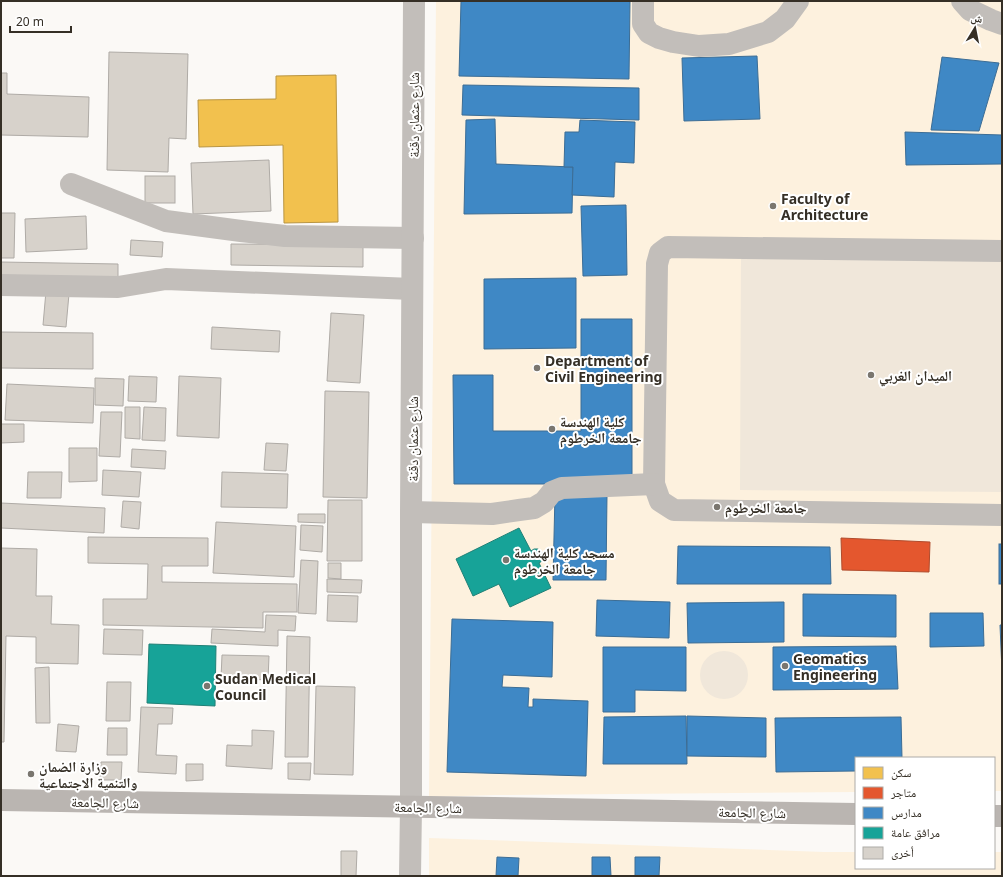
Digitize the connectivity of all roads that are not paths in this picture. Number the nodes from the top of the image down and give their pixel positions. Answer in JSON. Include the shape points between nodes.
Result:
{"nodes":[{"id":1,"x":414,"y":1,"type":"edge"},
{"id":2,"x":643,"y":1,"type":"edge"},
{"id":3,"x":798,"y":1,"type":"edge"},
{"id":4,"x":962,"y":1,"type":"edge"},
{"id":5,"x":1002,"y":24,"type":"edge"},
{"id":6,"x":71,"y":184,"type":"dead end"},
{"id":7,"x":413,"y":238,"type":"junction"},
{"id":8,"x":1002,"y":250,"type":"edge"},
{"id":9,"x":1,"y":285,"type":"edge"},
{"id":10,"x":412,"y":289,"type":"junction"},
{"id":11,"x":654,"y":484,"type":"junction"},
{"id":12,"x":411,"y":512,"type":"junction"},
{"id":13,"x":1002,"y":515,"type":"edge"},
{"id":14,"x":1,"y":800,"type":"edge"},
{"id":15,"x":411,"y":806,"type":"junction"},
{"id":16,"x":855,"y":814,"type":"edge"},
{"id":17,"x":410,"y":876,"type":"edge"}],
"edges":[{"from":1,"to":7,"type":"street","name":"شارع عثمان دقنة"},
{"from":2,"to":3,"type":"street","via":[[643,24],[649,33],[673,42],[699,46],[729,44],[768,32],[785,19]]},
{"from":4,"to":5,"type":"street","via":[[970,10]]},
{"from":6,"to":7,"type":"street","via":[[166,221],[285,236]]},
{"from":7,"to":10,"type":"street","name":"شارع عثمان دقنة"},
{"from":8,"to":11,"type":"street","via":[[668,247],[660,253],[657,264]]},
{"from":9,"to":10,"type":"street","via":[[118,287],[166,279]]},
{"from":10,"to":12,"type":"street","name":"شارع عثمان دقنة"},
{"from":11,"to":12,"type":"street","via":[[562,488],[552,492],[544,502],[534,508],[492,514]]},
{"from":11,"to":13,"type":"street","via":[[660,501],[674,510]]},
{"from":12,"to":15,"type":"street","name":"شارع عثمان دقنة"},
{"from":14,"to":15,"type":"main road","name":"شارع الجامعة"},
{"from":15,"to":16,"type":"main road","name":"شارع الجامعة"},
{"from":15,"to":17,"type":"street","name":"شارع عثمان دقنة"}]}
